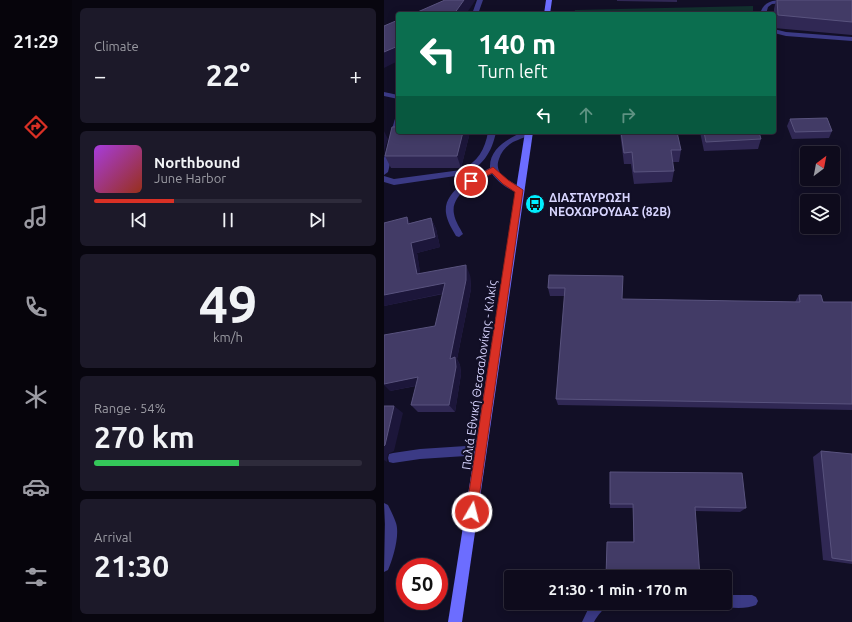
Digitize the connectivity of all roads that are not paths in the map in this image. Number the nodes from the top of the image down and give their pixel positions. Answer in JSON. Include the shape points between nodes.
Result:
{"nodes":[{"id":1,"x":480,"y":0,"type":"edge"},
{"id":2,"x":549,"y":0,"type":"edge"},
{"id":3,"x":796,"y":1,"type":"edge"},
{"id":4,"x":476,"y":12,"type":"edge"},
{"id":5,"x":547,"y":12,"type":"edge"},
{"id":6,"x":764,"y":12,"type":"edge"},
{"id":7,"x":776,"y":32,"type":"edge"},
{"id":8,"x":852,"y":39,"type":"edge"},
{"id":9,"x":384,"y":94,"type":"edge"},
{"id":10,"x":396,"y":97,"type":"edge"},
{"id":11,"x":396,"y":124,"type":"edge"},
{"id":12,"x":491,"y":134,"type":"edge"},
{"id":13,"x":525,"y":134,"type":"edge"},
{"id":14,"x":529,"y":134,"type":"edge"},
{"id":15,"x":485,"y":153,"type":"junction"},
{"id":16,"x":496,"y":155,"type":"junction"},
{"id":17,"x":493,"y":170,"type":"junction"},
{"id":18,"x":384,"y":172,"type":"edge"},
{"id":19,"x":384,"y":179,"type":"edge"},
{"id":20,"x":520,"y":190,"type":"junction"},
{"id":21,"x":459,"y":234,"type":"dead end"},
{"id":22,"x":481,"y":450,"type":"junction"},
{"id":23,"x":393,"y":458,"type":"dead end"},
{"id":24,"x":384,"y":509,"type":"edge"},
{"id":25,"x":384,"y":566,"type":"edge"},
{"id":26,"x":732,"y":600,"type":"edge"},
{"id":27,"x":752,"y":601,"type":"dead end"},
{"id":28,"x":594,"y":610,"type":"edge"},
{"id":29,"x":455,"y":622,"type":"edge"},
{"id":30,"x":588,"y":622,"type":"edge"}],
"edges":[{"from":1,"to":4,"type":"lane"},
{"from":2,"to":5,"type":"main road"},
{"from":3,"to":6,"type":"lane","via":[[771,2],[765,6]]},
{"from":7,"to":8,"type":"lane"},
{"from":9,"to":10,"type":"lane"},
{"from":11,"to":18,"type":"lane"},
{"from":12,"to":15,"type":"lane"},
{"from":13,"to":16,"type":"lane","via":[[501,147]]},
{"from":14,"to":20,"type":"main road","name":"Παλιά Εθνική Θεσσαλονίκης - Κιλκίς"},
{"from":15,"to":16,"type":"lane"},
{"from":15,"to":19,"type":"lane","via":[[471,169],[462,172],[394,182]]},
{"from":16,"to":17,"type":"lane"},
{"from":17,"to":20,"type":"lane"},
{"from":17,"to":21,"type":"lane","via":[[471,181],[451,204],[450,213]]},
{"from":20,"to":22,"type":"main road","name":"Παλιά Εθνική Θεσσαλονίκης - Κιλκίς"},
{"from":22,"to":23,"type":"lane"},
{"from":22,"to":29,"type":"main road","name":"Παλιά Εθνική Θεσσαλονίκης - Κιλκίς"},
{"from":24,"to":25,"type":"lane","via":[[391,524],[390,543]]},
{"from":26,"to":27,"type":"lane"},
{"from":28,"to":30,"type":"lane"}]}
